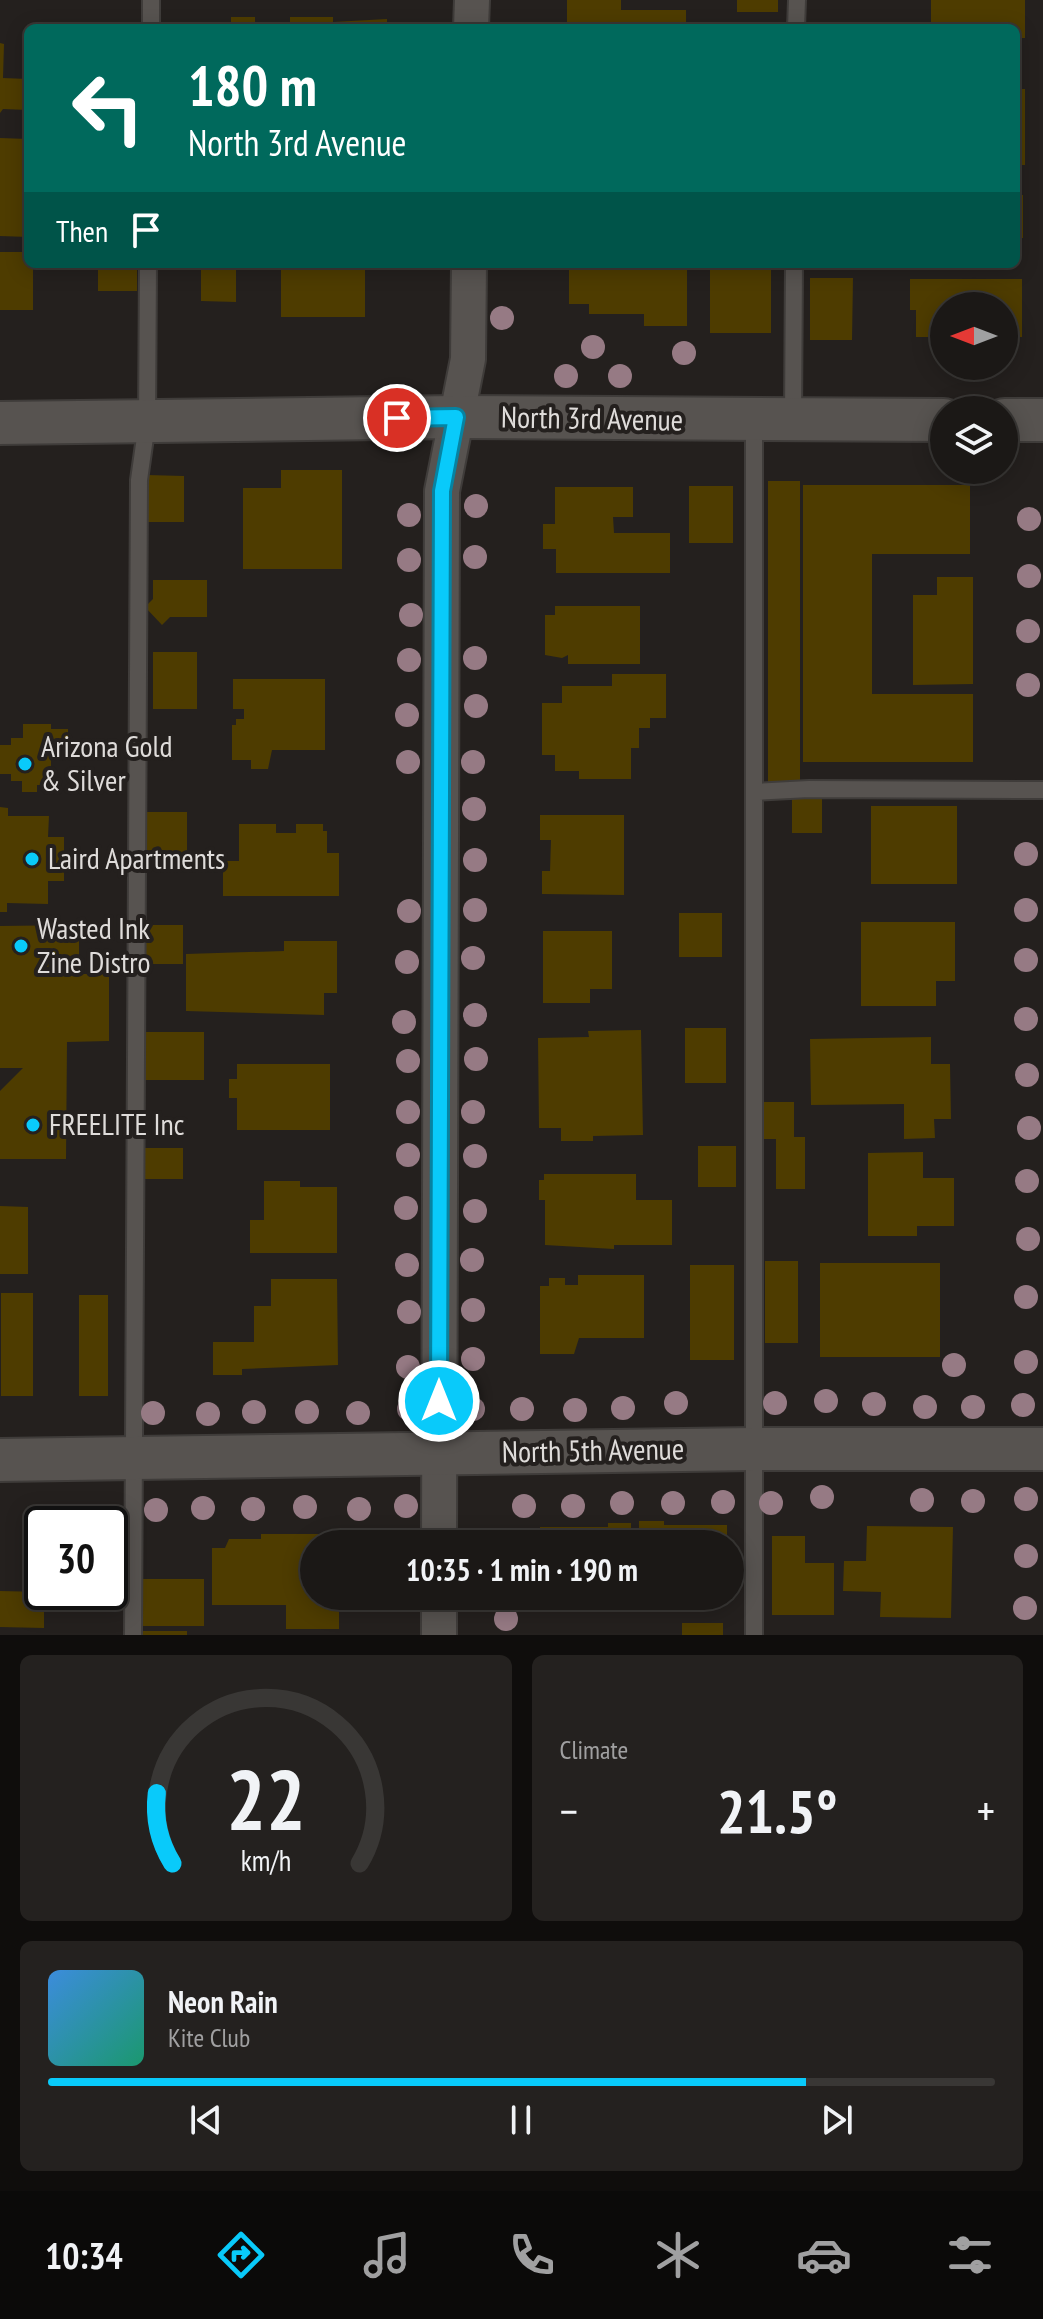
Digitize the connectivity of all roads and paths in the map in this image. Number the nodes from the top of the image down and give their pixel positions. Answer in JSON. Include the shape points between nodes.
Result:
{"nodes":[{"id":1,"x":151,"y":0,"type":"edge"},
{"id":2,"x":472,"y":0,"type":"edge"},
{"id":3,"x":797,"y":0,"type":"edge"},
{"id":4,"x":151,"y":24,"type":"edge"},
{"id":5,"x":471,"y":24,"type":"edge"},
{"id":6,"x":796,"y":24,"type":"edge"},
{"id":7,"x":148,"y":268,"type":"edge"},
{"id":8,"x":469,"y":268,"type":"edge"},
{"id":9,"x":793,"y":268,"type":"edge"},
{"id":10,"x":456,"y":417,"type":"junction"},
{"id":11,"x":930,"y":420,"type":"edge"},
{"id":12,"x":1018,"y":420,"type":"edge"},
{"id":13,"x":1043,"y":420,"type":"edge"},
{"id":14,"x":773,"y":422,"type":"junction"},
{"id":15,"x":0,"y":423,"type":"edge"},
{"id":16,"x":147,"y":423,"type":"junction"},
{"id":17,"x":1043,"y":790,"type":"edge"},
{"id":18,"x":754,"y":792,"type":"junction"},
{"id":19,"x":753,"y":1449,"type":"junction"},
{"id":20,"x":1043,"y":1449,"type":"edge"},
{"id":21,"x":439,"y":1453,"type":"junction"},
{"id":22,"x":133,"y":1457,"type":"junction"},
{"id":23,"x":0,"y":1460,"type":"edge"},
{"id":24,"x":439,"y":1530,"type":"edge"},
{"id":25,"x":439,"y":1610,"type":"edge"},
{"id":26,"x":133,"y":1635,"type":"edge"},
{"id":27,"x":439,"y":1635,"type":"edge"},
{"id":28,"x":754,"y":1635,"type":"edge"}],
"edges":[{"from":1,"to":4,"type":"lane"},
{"from":2,"to":5,"type":"street"},
{"from":3,"to":6,"type":"lane"},
{"from":7,"to":16,"type":"lane"},
{"from":8,"to":10,"type":"street","via":[[468,359]]},
{"from":9,"to":14,"type":"lane"},
{"from":10,"to":14,"type":"street","name":"North 3rd Avenue"},
{"from":10,"to":16,"type":"street","name":"North 3rd Avenue"},
{"from":10,"to":21,"type":"street","via":[[442,491]]},
{"from":11,"to":14,"type":"street","name":"North 3rd Avenue"},
{"from":12,"to":13,"type":"street"},
{"from":14,"to":18,"type":"lane"},
{"from":15,"to":16,"type":"street","name":"North 3rd Avenue"},
{"from":16,"to":22,"type":"lane","via":[[139,480]]},
{"from":17,"to":18,"type":"lane"},
{"from":18,"to":19,"type":"lane"},
{"from":19,"to":20,"type":"street","name":"North 5th Avenue"},
{"from":19,"to":21,"type":"street","name":"North 5th Avenue"},
{"from":19,"to":28,"type":"lane"},
{"from":21,"to":22,"type":"street","name":"North 5th Avenue"},
{"from":21,"to":24,"type":"street"},
{"from":22,"to":23,"type":"street","name":"North 5th Avenue"},
{"from":22,"to":26,"type":"lane"},
{"from":25,"to":27,"type":"street"}]}
